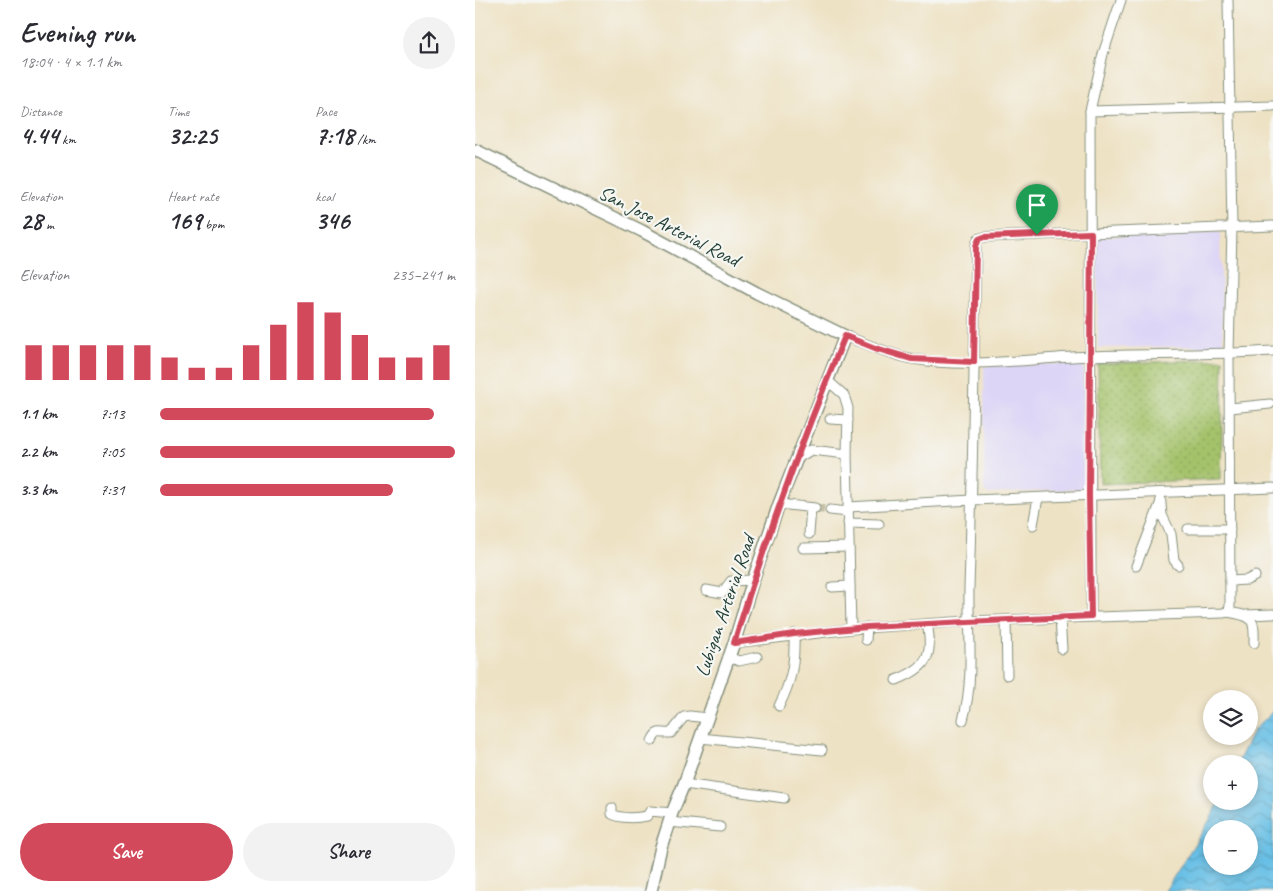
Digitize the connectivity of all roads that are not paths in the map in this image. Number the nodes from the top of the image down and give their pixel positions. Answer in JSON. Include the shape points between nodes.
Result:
{"nodes":[{"id":1,"x":1121,"y":0,"type":"edge"},
{"id":2,"x":1228,"y":0,"type":"edge"},
{"id":3,"x":1273,"y":106,"type":"edge"},
{"id":4,"x":1229,"y":108,"type":"junction"},
{"id":5,"x":1090,"y":111,"type":"junction"},
{"id":6,"x":475,"y":150,"type":"edge"},
{"id":7,"x":1273,"y":226,"type":"edge"},
{"id":8,"x":1232,"y":228,"type":"junction"},
{"id":9,"x":1091,"y":233,"type":"junction"},
{"id":10,"x":845,"y":336,"type":"junction"},
{"id":11,"x":1273,"y":352,"type":"edge"},
{"id":12,"x":1229,"y":354,"type":"junction"},
{"id":13,"x":1090,"y":356,"type":"junction"},
{"id":14,"x":974,"y":362,"type":"junction"},
{"id":15,"x":827,"y":380,"type":"junction"},
{"id":16,"x":1270,"y":404,"type":"dead end"},
{"id":17,"x":1230,"y":408,"type":"junction"},
{"id":18,"x":830,"y":419,"type":"dead end"},
{"id":19,"x":847,"y":420,"type":"junction"},
{"id":20,"x":847,"y":454,"type":"junction"},
{"id":21,"x":796,"y":460,"type":"junction"},
{"id":22,"x":1273,"y":488,"type":"edge"},
{"id":23,"x":1230,"y":490,"type":"junction"},
{"id":24,"x":1160,"y":493,"type":"junction"},
{"id":25,"x":1089,"y":496,"type":"junction"},
{"id":26,"x":1038,"y":498,"type":"junction"},
{"id":27,"x":972,"y":500,"type":"junction"},
{"id":28,"x":779,"y":504,"type":"junction"},
{"id":29,"x":1160,"y":504,"type":"junction"},
{"id":30,"x":830,"y":510,"type":"tunnel mouth"},
{"id":31,"x":848,"y":510,"type":"junction"},
{"id":32,"x":848,"y":523,"type":"junction"},
{"id":33,"x":879,"y":524,"type":"dead end"},
{"id":34,"x":1033,"y":525,"type":"dead end"},
{"id":35,"x":1188,"y":529,"type":"dead end"},
{"id":36,"x":1230,"y":529,"type":"junction"},
{"id":37,"x":809,"y":534,"type":"dead end"},
{"id":38,"x":849,"y":547,"type":"junction"},
{"id":39,"x":803,"y":548,"type":"dead end"},
{"id":40,"x":1177,"y":565,"type":"dead end"},
{"id":41,"x":1136,"y":566,"type":"dead end"},
{"id":42,"x":1255,"y":576,"type":"dead end"},
{"id":43,"x":753,"y":580,"type":"junction"},
{"id":44,"x":1230,"y":581,"type":"junction"},
{"id":45,"x":851,"y":586,"type":"junction"},
{"id":46,"x":832,"y":587,"type":"dead end"},
{"id":47,"x":706,"y":590,"type":"dead end"},
{"id":48,"x":1228,"y":612,"type":"junction"},
{"id":49,"x":1273,"y":614,"type":"edge"},
{"id":50,"x":1246,"y":615,"type":"junction"},
{"id":51,"x":1091,"y":616,"type":"junction"},
{"id":52,"x":1060,"y":618,"type":"junction"},
{"id":53,"x":1006,"y":620,"type":"junction"},
{"id":54,"x":968,"y":621,"type":"junction"},
{"id":55,"x":927,"y":624,"type":"junction"},
{"id":56,"x":867,"y":627,"type":"junction"},
{"id":57,"x":851,"y":629,"type":"junction"},
{"id":58,"x":794,"y":634,"type":"junction"},
{"id":59,"x":866,"y":640,"type":"dead end"},
{"id":60,"x":734,"y":643,"type":"junction"},
{"id":61,"x":1254,"y":643,"type":"dead end"},
{"id":62,"x":1062,"y":649,"type":"dead end"},
{"id":63,"x":728,"y":656,"type":"junction"},
{"id":64,"x":757,"y":657,"type":"dead end"},
{"id":65,"x":1007,"y":675,"type":"dead end"},
{"id":66,"x":897,"y":680,"type":"dead end"},
{"id":67,"x":779,"y":706,"type":"dead end"},
{"id":68,"x":707,"y":718,"type":"junction"},
{"id":69,"x":963,"y":720,"type":"dead end"},
{"id":70,"x":700,"y":738,"type":"junction"},
{"id":71,"x":653,"y":741,"type":"dead end"},
{"id":72,"x":822,"y":750,"type":"dead end"},
{"id":73,"x":684,"y":784,"type":"junction"},
{"id":74,"x":784,"y":798,"type":"dead end"},
{"id":75,"x":612,"y":808,"type":"dead end"},
{"id":76,"x":670,"y":818,"type":"junction"},
{"id":77,"x":720,"y":827,"type":"dead end"},
{"id":78,"x":651,"y":891,"type":"edge"}],
"edges":[{"from":1,"to":5,"type":"street","via":[[1103,54]]},
{"from":2,"to":4,"type":"street"},
{"from":3,"to":4,"type":"street"},
{"from":4,"to":5,"type":"street"},
{"from":4,"to":8,"type":"street"},
{"from":5,"to":9,"type":"street"},
{"from":6,"to":10,"type":"main road","name":"San Jose Arterial Road","via":[[642,231]]},
{"from":7,"to":8,"type":"street"},
{"from":8,"to":9,"type":"street"},
{"from":8,"to":12,"type":"street"},
{"from":9,"to":13,"type":"street"},
{"from":9,"to":14,"type":"street","via":[[979,239],[976,246]]},
{"from":10,"to":14,"type":"street","via":[[912,359]]},
{"from":10,"to":15,"type":"main road","name":"Lubigan Arterial Road"},
{"from":11,"to":12,"type":"street"},
{"from":12,"to":13,"type":"street"},
{"from":12,"to":17,"type":"street"},
{"from":13,"to":14,"type":"street"},
{"from":13,"to":25,"type":"street"},
{"from":14,"to":27,"type":"street"},
{"from":15,"to":19,"type":"street","via":[[844,395]]},
{"from":15,"to":21,"type":"main road","name":"Lubigan Arterial Road"},
{"from":16,"to":17,"type":"street"},
{"from":17,"to":23,"type":"street"},
{"from":18,"to":19,"type":"street"},
{"from":19,"to":20,"type":"street"},
{"from":20,"to":21,"type":"street","via":[[811,450]]},
{"from":20,"to":31,"type":"street"},
{"from":21,"to":28,"type":"main road","name":"Lubigan Arterial Road"},
{"from":22,"to":23,"type":"street"},
{"from":23,"to":24,"type":"street"},
{"from":23,"to":36,"type":"street"},
{"from":24,"to":25,"type":"street"},
{"from":24,"to":29,"type":"street"},
{"from":25,"to":26,"type":"street"},
{"from":25,"to":51,"type":"street"},
{"from":26,"to":27,"type":"street"},
{"from":26,"to":34,"type":"street"},
{"from":27,"to":31,"type":"street"},
{"from":27,"to":54,"type":"street"},
{"from":28,"to":37,"type":"street","via":[[813,508]]},
{"from":28,"to":43,"type":"main road","name":"Lubigan Arterial Road"},
{"from":29,"to":40,"type":"street","via":[[1171,534]]},
{"from":29,"to":41,"type":"street"},
{"from":30,"to":31,"type":"street"},
{"from":31,"to":32,"type":"street"},
{"from":32,"to":33,"type":"street"},
{"from":32,"to":38,"type":"street"},
{"from":35,"to":36,"type":"street"},
{"from":36,"to":44,"type":"street"},
{"from":38,"to":39,"type":"street"},
{"from":38,"to":45,"type":"street"},
{"from":42,"to":44,"type":"street"},
{"from":43,"to":47,"type":"street","via":[[735,575],[722,593]]},
{"from":43,"to":60,"type":"main road","name":"Lubigan Arterial Road"},
{"from":44,"to":48,"type":"street"},
{"from":45,"to":46,"type":"street"},
{"from":45,"to":57,"type":"street"},
{"from":48,"to":50,"type":"street"},
{"from":48,"to":51,"type":"street"},
{"from":49,"to":50,"type":"street"},
{"from":50,"to":61,"type":"street","via":[[1253,624]]},
{"from":51,"to":52,"type":"street"},
{"from":52,"to":53,"type":"street"},
{"from":52,"to":62,"type":"street"},
{"from":53,"to":54,"type":"street"},
{"from":53,"to":65,"type":"street"},
{"from":54,"to":55,"type":"street"},
{"from":54,"to":69,"type":"street","via":[[969,690]]},
{"from":55,"to":56,"type":"street"},
{"from":55,"to":66,"type":"street","via":[[929,652],[923,664]]},
{"from":56,"to":57,"type":"street"},
{"from":56,"to":59,"type":"street"},
{"from":57,"to":58,"type":"street"},
{"from":58,"to":60,"type":"street"},
{"from":58,"to":67,"type":"street","via":[[794,665]]},
{"from":60,"to":63,"type":"main road","name":"Lubigan Arterial Road"},
{"from":63,"to":64,"type":"street","via":[[739,660]]},
{"from":63,"to":68,"type":"main road","name":"Lubigan Arterial Road"},
{"from":68,"to":70,"type":"main road","name":"Lubigan Arterial Road"},
{"from":68,"to":71,"type":"street","via":[[684,717],[671,733],[658,732]]},
{"from":70,"to":72,"type":"street"},
{"from":70,"to":73,"type":"main road","name":"Lubigan Arterial Road"},
{"from":73,"to":74,"type":"street"},
{"from":73,"to":76,"type":"main road","name":"Lubigan Arterial Road"},
{"from":75,"to":76,"type":"street","via":[[612,814],[620,816],[642,817],[654,810]]},
{"from":76,"to":77,"type":"street"},
{"from":76,"to":78,"type":"main road","name":"Lubigan Arterial Road"}]}
